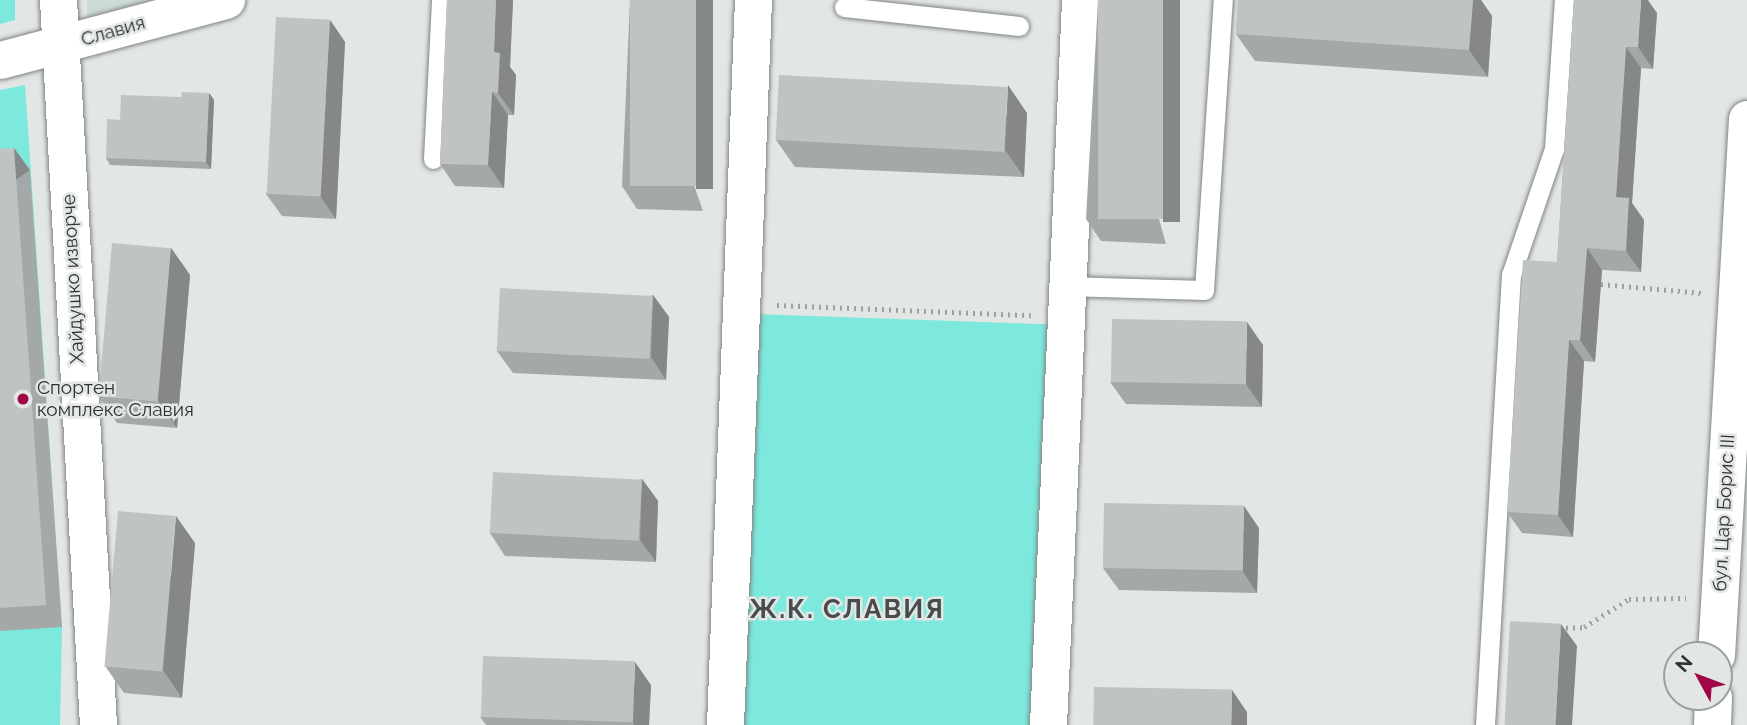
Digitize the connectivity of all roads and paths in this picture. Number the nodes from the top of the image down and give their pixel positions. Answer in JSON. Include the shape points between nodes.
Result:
{"nodes":[{"id":1,"x":58,"y":0,"type":"edge"},
{"id":2,"x":226,"y":0,"type":"edge"},
{"id":3,"x":441,"y":0,"type":"edge"},
{"id":4,"x":753,"y":0,"type":"edge"},
{"id":5,"x":1080,"y":0,"type":"edge"},
{"id":6,"x":1223,"y":0,"type":"edge"},
{"id":7,"x":1564,"y":0,"type":"edge"},
{"id":8,"x":844,"y":7,"type":"dead end"},
{"id":9,"x":919,"y":7,"type":"edge"},
{"id":10,"x":1019,"y":26,"type":"dead end"},
{"id":11,"x":60,"y":47,"type":"junction"},
{"id":12,"x":0,"y":60,"type":"edge"},
{"id":13,"x":1747,"y":119,"type":"edge"},
{"id":14,"x":433,"y":159,"type":"dead end"},
{"id":15,"x":1601,"y":284,"type":"dead end"},
{"id":16,"x":1714,"y":293,"type":"dead end"},
{"id":17,"x":1065,"y":301,"type":"junction"},
{"id":18,"x":741,"y":304,"type":"junction"},
{"id":19,"x":1697,"y":598,"type":"dead end"},
{"id":20,"x":1544,"y":628,"type":"edge"},
{"id":21,"x":1717,"y":641,"type":"edge"},
{"id":22,"x":98,"y":725,"type":"edge"},
{"id":23,"x":725,"y":725,"type":"edge"},
{"id":24,"x":1048,"y":725,"type":"edge"},
{"id":25,"x":1485,"y":725,"type":"edge"}],
"edges":[{"from":1,"to":11,"type":"street","name":"Хайдушко изворче"},
{"from":2,"to":11,"type":"street","name":"Славия"},
{"from":3,"to":14,"type":"lane"},
{"from":4,"to":18,"type":"street"},
{"from":5,"to":17,"type":"street"},
{"from":6,"to":17,"type":"lane","via":[[1204,290]]},
{"from":7,"to":25,"type":"lane","via":[[1554,149],[1511,275]]},
{"from":8,"to":9,"type":"lane"},
{"from":9,"to":10,"type":"lane"},
{"from":11,"to":12,"type":"street","name":"Славия"},
{"from":11,"to":22,"type":"street","name":"Хайдушко изворче"},
{"from":13,"to":21,"type":"street","name":"бул. Цар Борис III"},
{"from":15,"to":16,"type":"path"},
{"from":17,"to":18,"type":"path"},
{"from":17,"to":24,"type":"street"},
{"from":18,"to":23,"type":"street"},
{"from":19,"to":20,"type":"path","via":[[1629,599],[1584,627]]}]}
